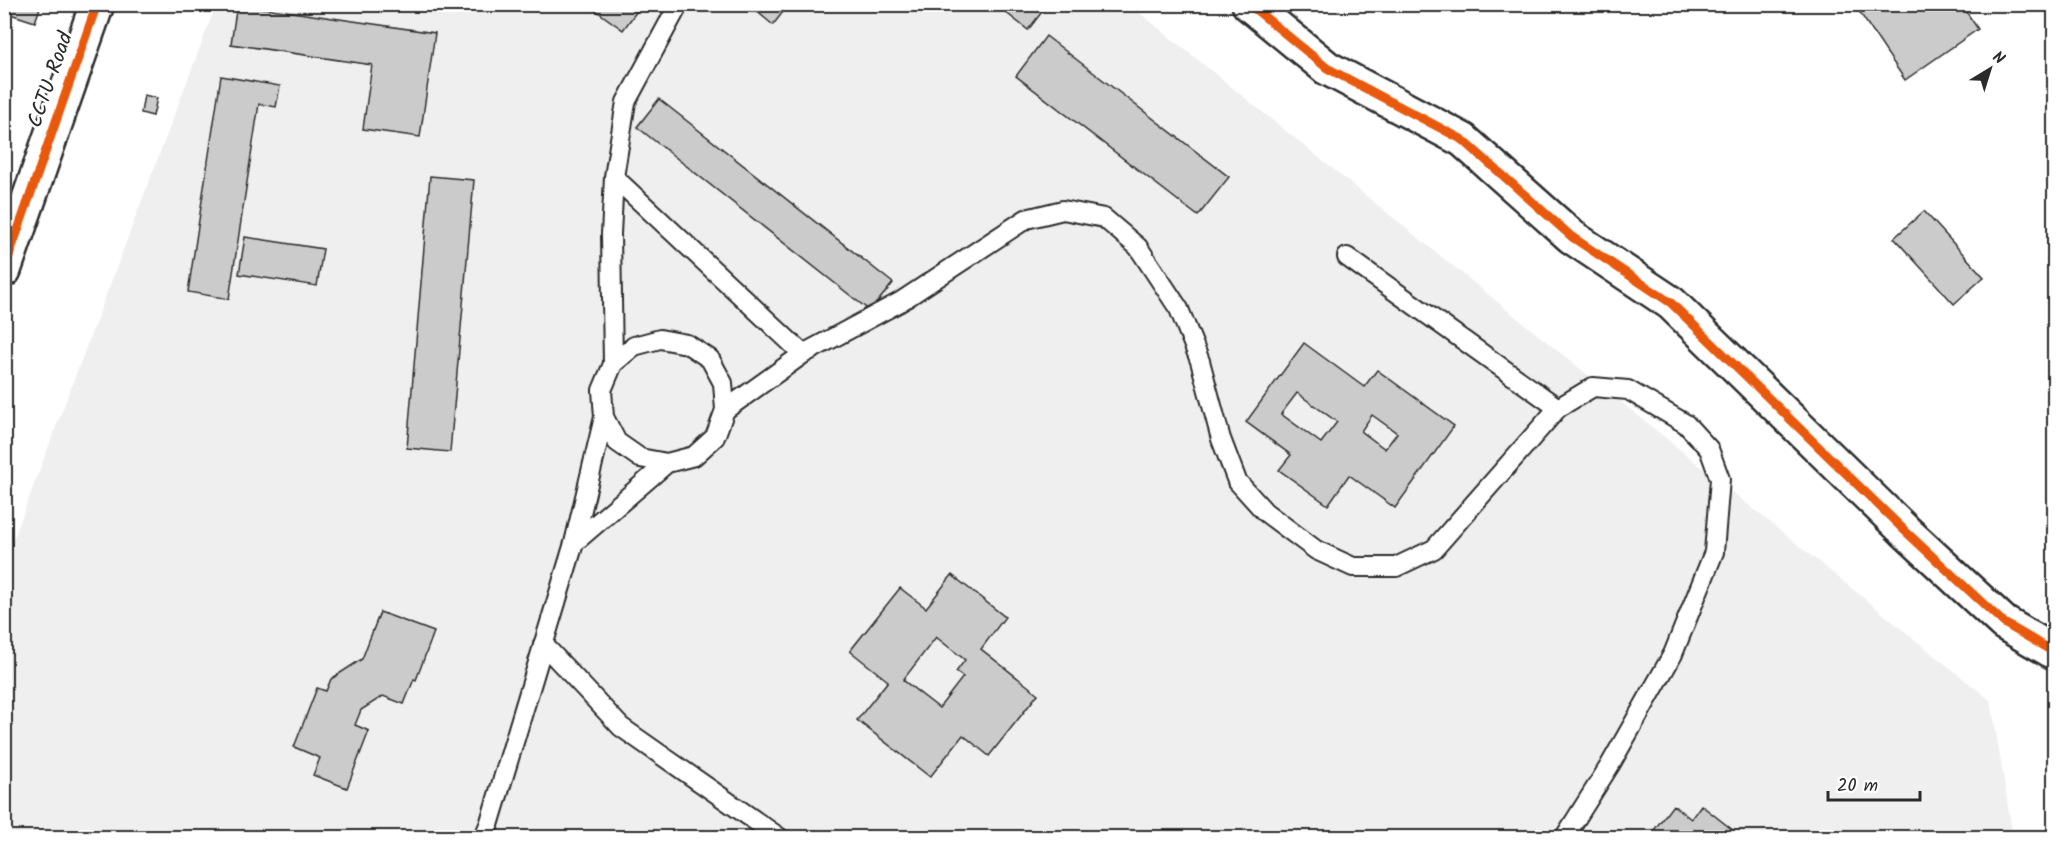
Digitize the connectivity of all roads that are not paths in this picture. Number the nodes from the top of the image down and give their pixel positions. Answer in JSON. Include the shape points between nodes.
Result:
{"nodes":[{"id":1,"x":97,"y":4,"type":"edge"},
{"id":2,"x":679,"y":4,"type":"edge"},
{"id":3,"x":1249,"y":4,"type":"edge"},
{"id":4,"x":614,"y":177,"type":"junction"},
{"id":5,"x":1347,"y":257,"type":"dead end"},
{"id":6,"x":4,"y":270,"type":"edge"},
{"id":7,"x":802,"y":354,"type":"junction"},
{"id":8,"x":613,"y":364,"type":"junction"},
{"id":9,"x":1558,"y":408,"type":"junction"},
{"id":10,"x":725,"y":410,"type":"junction"},
{"id":11,"x":604,"y":417,"type":"junction"},
{"id":12,"x":667,"y":463,"type":"junction"},
{"id":13,"x":574,"y":543,"type":"junction"},
{"id":14,"x":543,"y":644,"type":"junction"},
{"id":15,"x":2055,"y":652,"type":"edge"},
{"id":16,"x":483,"y":837,"type":"edge"},
{"id":17,"x":780,"y":837,"type":"edge"},
{"id":18,"x":1564,"y":837,"type":"edge"}],
"edges":[{"from":1,"to":6,"type":"street","name":"CCTU Road"},
{"from":2,"to":4,"type":"lane","via":[[626,102]]},
{"from":3,"to":15,"type":"street","via":[[1327,68],[1463,140],[1572,237],[1671,303],[2004,623]]},
{"from":4,"to":7,"type":"lane"},
{"from":4,"to":8,"type":"lane"},
{"from":5,"to":9,"type":"lane"},
{"from":7,"to":9,"type":"lane","via":[[900,302],[1026,219],[1063,210],[1104,218],[1138,247],[1179,309],[1200,361],[1237,481],[1264,513],[1316,550],[1353,567],[1396,567],[1434,549]]},
{"from":7,"to":10,"type":"lane"},
{"from":8,"to":10,"type":"lane","via":[[634,346],[660,339],[687,344],[710,359],[723,383]]},
{"from":8,"to":11,"type":"lane","via":[[602,390]]},
{"from":9,"to":18,"type":"lane","via":[[1593,387],[1628,390],[1686,424],[1709,448],[1720,479],[1714,552],[1673,654]]},
{"from":10,"to":12,"type":"lane","via":[[715,437],[694,456]]},
{"from":11,"to":12,"type":"lane","via":[[617,442],[640,458]]},
{"from":11,"to":13,"type":"lane"},
{"from":12,"to":13,"type":"lane"},
{"from":13,"to":14,"type":"lane"},
{"from":14,"to":16,"type":"lane"},
{"from":14,"to":17,"type":"lane","via":[[621,728]]}]}
